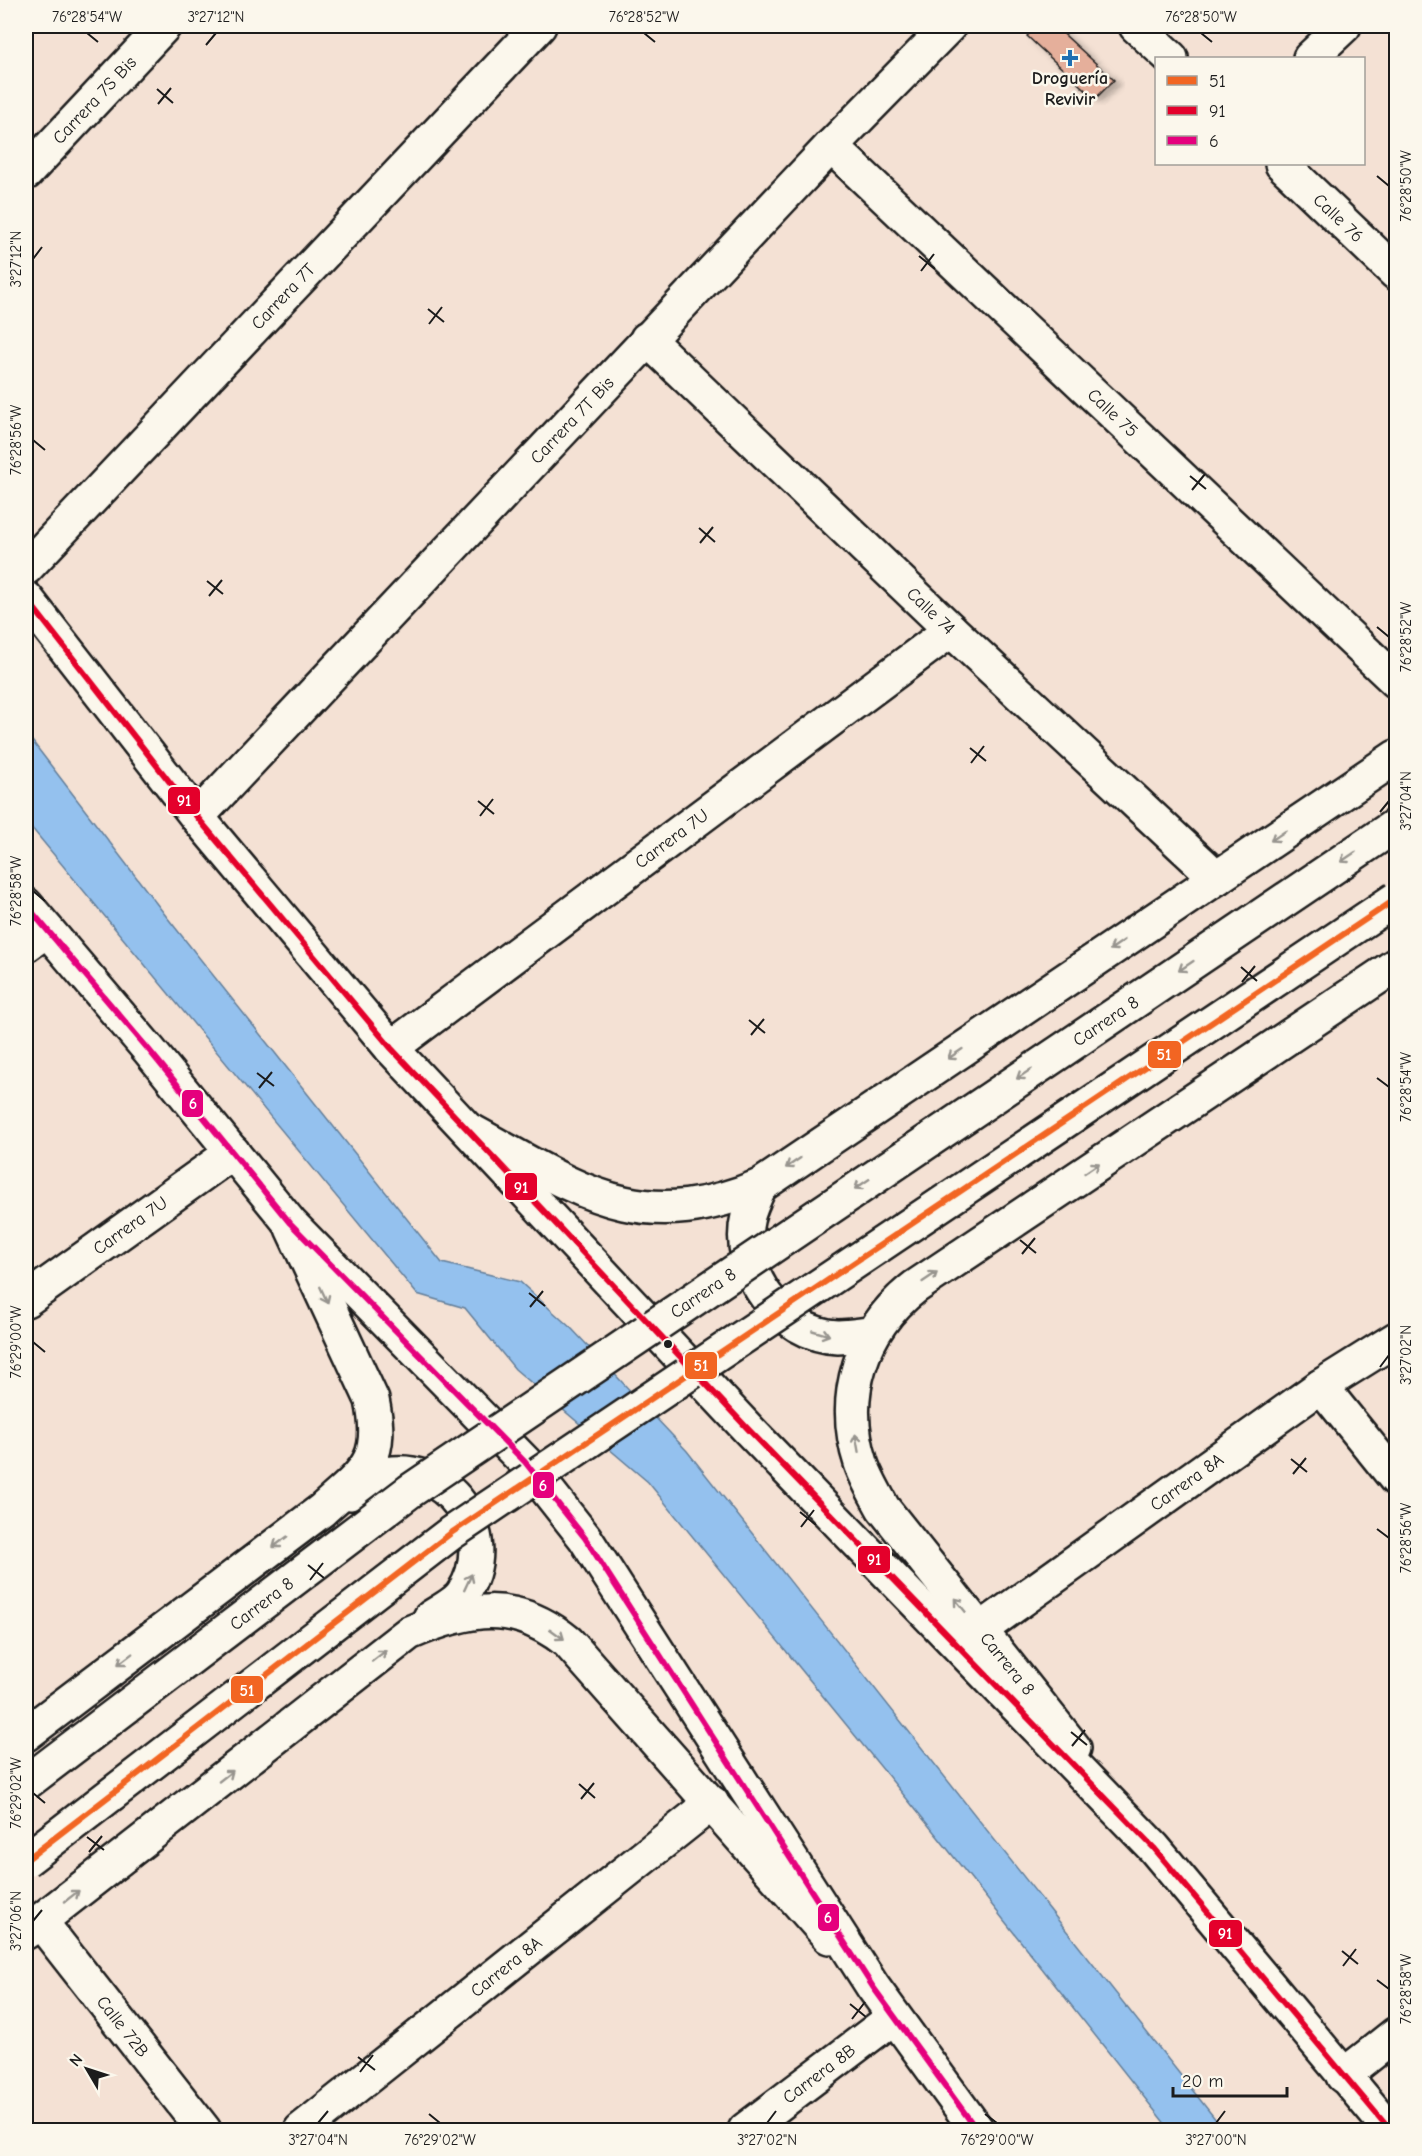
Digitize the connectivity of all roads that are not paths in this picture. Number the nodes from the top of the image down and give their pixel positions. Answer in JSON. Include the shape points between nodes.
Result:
{"nodes":[{"id":1,"x":164,"y":26,"type":"edge"},
{"id":2,"x":539,"y":26,"type":"edge"},
{"id":3,"x":949,"y":26,"type":"edge"},
{"id":4,"x":1136,"y":26,"type":"edge"},
{"id":5,"x":1344,"y":26,"type":"edge"},
{"id":6,"x":1170,"y":57,"type":"edge"},
{"id":7,"x":1311,"y":57,"type":"edge"},
{"id":8,"x":831,"y":146,"type":"junction"},
{"id":9,"x":1283,"y":165,"type":"edge"},
{"id":10,"x":26,"y":173,"type":"edge"},
{"id":11,"x":1396,"y":273,"type":"edge"},
{"id":12,"x":647,"y":339,"type":"junction"},
{"id":13,"x":26,"y":568,"type":"edge"},
{"id":14,"x":26,"y":598,"type":"edge"},
{"id":15,"x":951,"y":630,"type":"junction"},
{"id":16,"x":1396,"y":681,"type":"edge"},
{"id":17,"x":1396,"y":757,"type":"edge"},
{"id":18,"x":197,"y":817,"type":"junction"},
{"id":19,"x":1396,"y":825,"type":"edge"},
{"id":20,"x":1217,"y":878,"type":"junction"},
{"id":21,"x":1396,"y":899,"type":"edge"},
{"id":22,"x":26,"y":905,"type":"edge"},
{"id":23,"x":36,"y":938,"type":"edge"},
{"id":24,"x":1396,"y":965,"type":"edge"},
{"id":25,"x":391,"y":1048,"type":"junction"},
{"id":26,"x":470,"y":1131,"type":"junction"},
{"id":27,"x":233,"y":1152,"type":"junction"},
{"id":28,"x":760,"y":1186,"type":"junction"},
{"id":29,"x":290,"y":1223,"type":"junction"},
{"id":30,"x":26,"y":1300,"type":"edge"},
{"id":31,"x":871,"y":1334,"type":"junction"},
{"id":32,"x":1396,"y":1339,"type":"edge"},
{"id":33,"x":1321,"y":1386,"type":"junction"},
{"id":34,"x":1396,"y":1479,"type":"edge"},
{"id":35,"x":322,"y":1510,"type":"junction"},
{"id":36,"x":980,"y":1630,"type":"junction"},
{"id":37,"x":409,"y":1633,"type":"junction"},
{"id":38,"x":26,"y":1734,"type":"edge"},
{"id":39,"x":26,"y":1783,"type":"edge"},
{"id":40,"x":712,"y":1803,"type":"junction"},
{"id":41,"x":1154,"y":1848,"type":"junction"},
{"id":42,"x":26,"y":1860,"type":"edge"},
{"id":43,"x":33,"y":1926,"type":"edge"},
{"id":44,"x":873,"y":1987,"type":"junction"},
{"id":45,"x":894,"y":2018,"type":"junction"},
{"id":46,"x":1396,"y":2034,"type":"edge"},
{"id":47,"x":1343,"y":2076,"type":"junction"},
{"id":48,"x":204,"y":2130,"type":"edge"},
{"id":49,"x":301,"y":2130,"type":"edge"},
{"id":50,"x":745,"y":2130,"type":"edge"},
{"id":51,"x":977,"y":2130,"type":"edge"},
{"id":52,"x":1390,"y":2130,"type":"edge"}],
"edges":[{"from":1,"to":10,"type":"street","name":"Carrera 7S Bis"},
{"from":2,"to":13,"type":"street","name":"Carrera 7T"},
{"from":3,"to":8,"type":"street","name":"Carrera 7T Bis"},
{"from":4,"to":6,"type":"street"},
{"from":5,"to":7,"type":"street"},
{"from":8,"to":12,"type":"street","name":"Carrera 7T Bis"},
{"from":8,"to":16,"type":"street","name":"Calle 75"},
{"from":9,"to":11,"type":"street","name":"Calle 76"},
{"from":12,"to":15,"type":"street","name":"Calle 74"},
{"from":12,"to":18,"type":"street","name":"Carrera 7T Bis"},
{"from":14,"to":18,"type":"street"},
{"from":15,"to":20,"type":"street","name":"Calle 74"},
{"from":15,"to":25,"type":"street","name":"Carrera 7U"},
{"from":17,"to":20,"type":"street","one_way":true},
{"from":18,"to":25,"type":"street"},
{"from":19,"to":39,"type":"street","name":"Carrera 8","one_way":true,"bridge":true,"via":[[410,1491]]},
{"from":20,"to":28,"type":"street","one_way":true},
{"from":21,"to":42,"type":"street","bridge":true,"via":[[451,1533]]},
{"from":22,"to":23,"type":"street"},
{"from":23,"to":27,"type":"street"},
{"from":31,"to":24,"type":"street","name":"Carrera 8","one_way":true,"via":[[897,1300],[915,1287]]},
{"from":25,"to":26,"type":"street"},
{"from":26,"to":28,"type":"street","via":[[578,1190],[616,1203],[684,1208]]},
{"from":26,"to":41,"type":"street","via":[[749,1430]]},
{"from":27,"to":29,"type":"street"},
{"from":27,"to":30,"type":"street","name":"Carrera 7U"},
{"from":28,"to":31,"type":"street","one_way":true,"via":[[748,1217],[747,1251],[757,1283],[777,1310],[805,1328],[837,1337]]},
{"from":29,"to":35,"type":"street","one_way":true,"via":[[372,1400],[378,1425],[372,1460]]},
{"from":29,"to":44,"type":"street","via":[[525,1462],[560,1503]]},
{"from":36,"to":31,"type":"street","name":"Carrera 8","one_way":true,"via":[[883,1508],[861,1462],[854,1430],[854,1395],[857,1371]]},
{"from":32,"to":33,"type":"street","name":"Carrera 8A"},
{"from":33,"to":34,"type":"street"},
{"from":33,"to":36,"type":"street","name":"Carrera 8A"},
{"from":37,"to":35,"type":"street","one_way":true,"via":[[462,1595],[472,1576],[475,1534],[468,1513],[439,1483],[397,1473],[376,1477]]},
{"from":35,"to":38,"type":"street","one_way":true},
{"from":36,"to":41,"type":"street","name":"Carrera 8"},
{"from":37,"to":40,"type":"street","one_way":true,"via":[[442,1619],[480,1610],[518,1614],[552,1629],[584,1658]]},
{"from":43,"to":37,"type":"street","one_way":true},
{"from":40,"to":44,"type":"street"},
{"from":40,"to":49,"type":"street","name":"Carrera 8A"},
{"from":41,"to":47,"type":"street"},
{"from":43,"to":48,"type":"street","name":"Calle 72B"},
{"from":44,"to":45,"type":"street"},
{"from":45,"to":50,"type":"street","name":"Carrera 8B"},
{"from":45,"to":51,"type":"street"},
{"from":46,"to":47,"type":"street"},
{"from":47,"to":52,"type":"street"}]}
